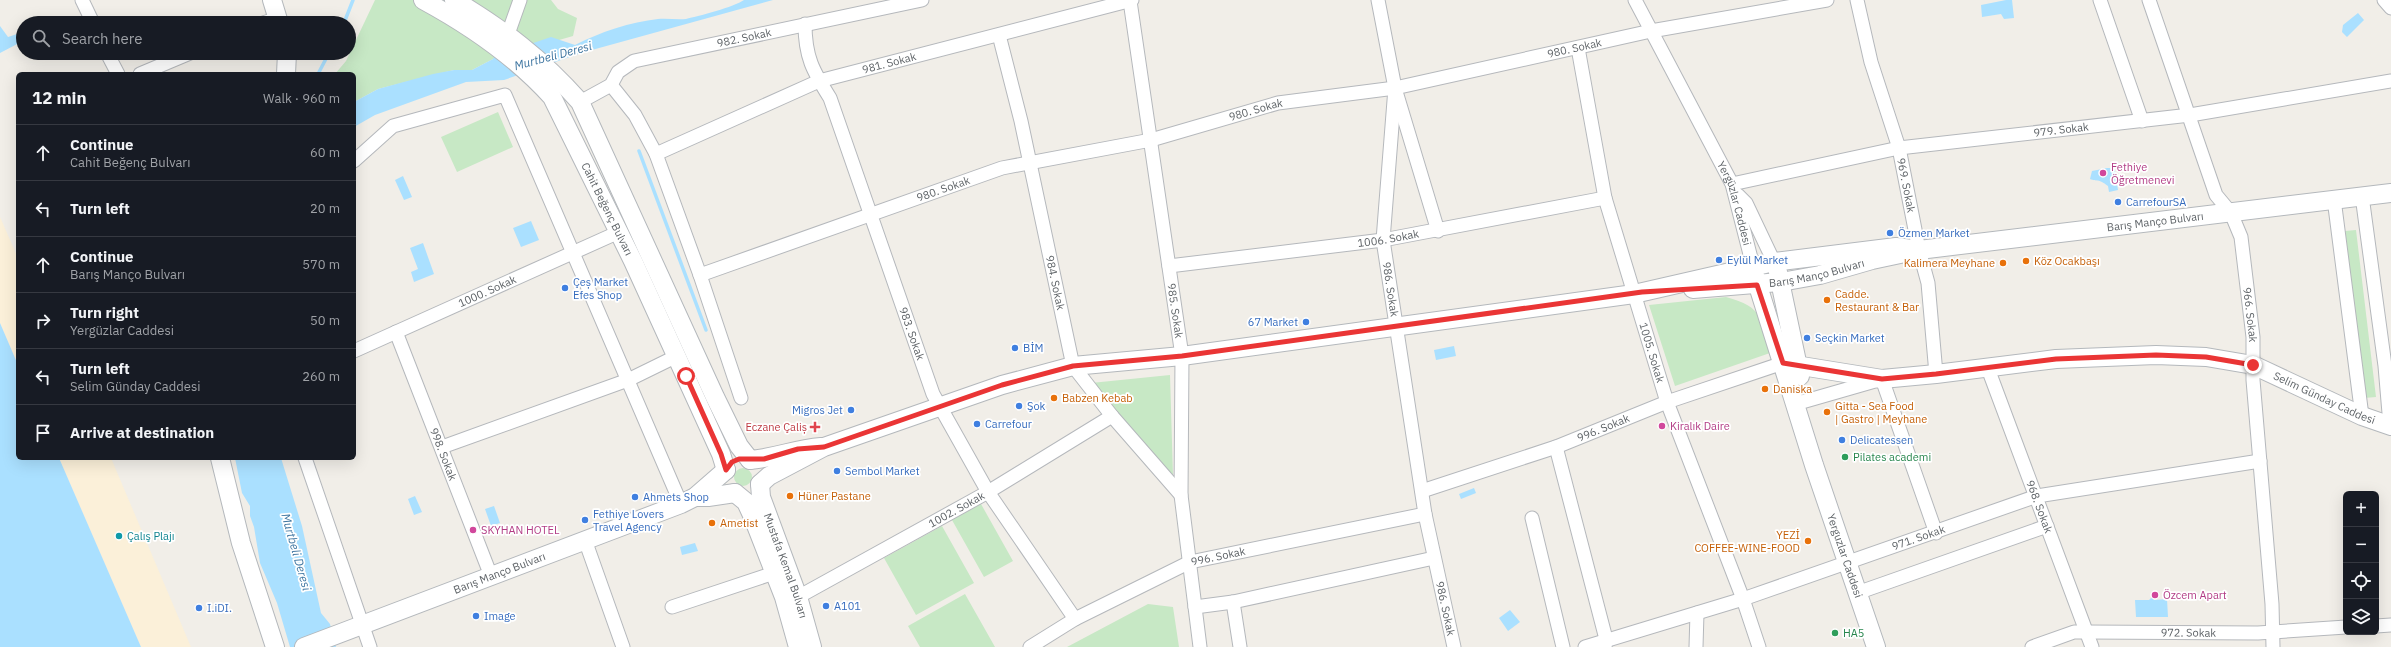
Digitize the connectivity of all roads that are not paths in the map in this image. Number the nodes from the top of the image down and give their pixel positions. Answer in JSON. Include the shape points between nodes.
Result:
{"nodes":[{"id":1,"x":82,"y":0,"type":"edge"},
{"id":2,"x":272,"y":0,"type":"edge"},
{"id":3,"x":423,"y":0,"type":"edge"},
{"id":4,"x":454,"y":0,"type":"edge"},
{"id":5,"x":520,"y":0,"type":"edge"},
{"id":6,"x":922,"y":0,"type":"edge"},
{"id":7,"x":1131,"y":0,"type":"edge"},
{"id":8,"x":1378,"y":0,"type":"edge"},
{"id":9,"x":1635,"y":0,"type":"edge"},
{"id":10,"x":1827,"y":0,"type":"edge"},
{"id":11,"x":1857,"y":0,"type":"edge"},
{"id":12,"x":2100,"y":0,"type":"edge"},
{"id":13,"x":2149,"y":0,"type":"edge"},
{"id":14,"x":2384,"y":0,"type":"edge"},
{"id":15,"x":2391,"y":8,"type":"edge"},
{"id":16,"x":90,"y":16,"type":"edge"},
{"id":17,"x":274,"y":16,"type":"edge"},
{"id":18,"x":805,"y":24,"type":"junction"},
{"id":19,"x":1650,"y":31,"type":"junction"},
{"id":20,"x":999,"y":35,"type":"junction"},
{"id":21,"x":505,"y":38,"type":"junction"},
{"id":22,"x":1578,"y":48,"type":"junction"},
{"id":23,"x":111,"y":60,"type":"edge"},
{"id":24,"x":173,"y":60,"type":"edge"},
{"id":25,"x":287,"y":60,"type":"edge"},
{"id":26,"x":117,"y":72,"type":"edge"},
{"id":27,"x":145,"y":72,"type":"edge"},
{"id":28,"x":286,"y":72,"type":"edge"},
{"id":29,"x":819,"y":81,"type":"junction"},
{"id":30,"x":2391,"y":81,"type":"edge"},
{"id":31,"x":611,"y":85,"type":"junction"},
{"id":32,"x":1395,"y":88,"type":"junction"},
{"id":33,"x":580,"y":102,"type":"junction"},
{"id":34,"x":2190,"y":115,"type":"junction"},
{"id":35,"x":2142,"y":120,"type":"junction"},
{"id":36,"x":1151,"y":140,"type":"junction"},
{"id":37,"x":1899,"y":148,"type":"junction"},
{"id":38,"x":656,"y":154,"type":"junction"},
{"id":39,"x":356,"y":159,"type":"edge"},
{"id":40,"x":1029,"y":162,"type":"junction"},
{"id":41,"x":1733,"y":188,"type":"junction"},
{"id":42,"x":2391,"y":193,"type":"edge"},
{"id":43,"x":2362,"y":196,"type":"junction"},
{"id":44,"x":1605,"y":198,"type":"junction"},
{"id":45,"x":2334,"y":200,"type":"junction"},
{"id":46,"x":2232,"y":213,"type":"junction"},
{"id":47,"x":869,"y":214,"type":"junction"},
{"id":48,"x":1438,"y":231,"type":"junction"},
{"id":49,"x":619,"y":232,"type":"junction"},
{"id":50,"x":1383,"y":240,"type":"junction"},
{"id":51,"x":1919,"y":250,"type":"junction"},
{"id":52,"x":574,"y":253,"type":"junction"},
{"id":53,"x":1774,"y":262,"type":"junction"},
{"id":54,"x":1170,"y":266,"type":"junction"},
{"id":55,"x":1753,"y":266,"type":"junction"},
{"id":56,"x":700,"y":275,"type":"junction"},
{"id":57,"x":1781,"y":282,"type":"junction"},
{"id":58,"x":1757,"y":285,"type":"junction"},
{"id":59,"x":1638,"y":293,"type":"junction"},
{"id":60,"x":1395,"y":328,"type":"junction"},
{"id":61,"x":396,"y":332,"type":"junction"},
{"id":62,"x":356,"y":349,"type":"edge"},
{"id":63,"x":677,"y":356,"type":"junction"},
{"id":64,"x":1182,"y":356,"type":"junction"},
{"id":65,"x":1791,"y":364,"type":"junction"},
{"id":66,"x":2253,"y":365,"type":"junction"},
{"id":67,"x":1073,"y":366,"type":"junction"},
{"id":68,"x":1987,"y":366,"type":"junction"},
{"id":69,"x":2388,"y":366,"type":"edge"},
{"id":70,"x":1936,"y":374,"type":"junction"},
{"id":71,"x":1882,"y":379,"type":"junction"},
{"id":72,"x":628,"y":380,"type":"junction"},
{"id":73,"x":741,"y":398,"type":"dead end"},
{"id":74,"x":1667,"y":402,"type":"junction"},
{"id":75,"x":1800,"y":403,"type":"junction"},
{"id":76,"x":939,"y":406,"type":"junction"},
{"id":77,"x":1112,"y":416,"type":"junction"},
{"id":78,"x":2362,"y":416,"type":"junction"},
{"id":79,"x":2390,"y":426,"type":"edge"},
{"id":80,"x":442,"y":447,"type":"junction"},
{"id":81,"x":824,"y":447,"type":"junction"},
{"id":82,"x":1556,"y":447,"type":"junction"},
{"id":83,"x":220,"y":460,"type":"edge"},
{"id":84,"x":306,"y":460,"type":"edge"},
{"id":85,"x":750,"y":460,"type":"junction"},
{"id":86,"x":2260,"y":461,"type":"junction"},
{"id":87,"x":1814,"y":465,"type":"joint"},
{"id":88,"x":726,"y":470,"type":"junction"},
{"id":89,"x":760,"y":484,"type":"junction"},
{"id":90,"x":1422,"y":491,"type":"junction"},
{"id":91,"x":988,"y":492,"type":"junction"},
{"id":92,"x":734,"y":493,"type":"junction"},
{"id":93,"x":1181,"y":495,"type":"junction"},
{"id":94,"x":2037,"y":496,"type":"junction"},
{"id":95,"x":688,"y":501,"type":"junction"},
{"id":96,"x":1425,"y":514,"type":"junction"},
{"id":97,"x":1532,"y":518,"type":"dead end"},
{"id":98,"x":2047,"y":526,"type":"junction"},
{"id":99,"x":1936,"y":533,"type":"junction"},
{"id":100,"x":585,"y":540,"type":"junction"},
{"id":101,"x":1434,"y":558,"type":"junction"},
{"id":102,"x":1190,"y":562,"type":"junction"},
{"id":103,"x":1847,"y":562,"type":"junction"},
{"id":104,"x":774,"y":573,"type":"junction"},
{"id":105,"x":491,"y":576,"type":"junction"},
{"id":106,"x":1857,"y":593,"type":"junction"},
{"id":107,"x":798,"y":597,"type":"junction"},
{"id":108,"x":1743,"y":599,"type":"junction"},
{"id":109,"x":1233,"y":602,"type":"junction"},
{"id":110,"x":672,"y":607,"type":"dead end"},
{"id":111,"x":1195,"y":607,"type":"junction"},
{"id":112,"x":1697,"y":613,"type":"junction"},
{"id":113,"x":1075,"y":619,"type":"junction"},
{"id":114,"x":2391,"y":625,"type":"edge"},
{"id":115,"x":361,"y":626,"type":"junction"},
{"id":116,"x":2379,"y":626,"type":"edge"},
{"id":117,"x":2343,"y":628,"type":"edge"},
{"id":118,"x":2273,"y":631,"type":"junction"},
{"id":119,"x":2086,"y":632,"type":"junction"},
{"id":120,"x":1605,"y":643,"type":"edge"},
{"id":121,"x":275,"y":647,"type":"edge"},
{"id":122,"x":304,"y":647,"type":"edge"},
{"id":123,"x":370,"y":647,"type":"edge"},
{"id":124,"x":623,"y":647,"type":"edge"},
{"id":125,"x":798,"y":647,"type":"edge"},
{"id":126,"x":812,"y":647,"type":"edge"},
{"id":127,"x":1030,"y":647,"type":"edge"},
{"id":128,"x":1200,"y":647,"type":"edge"},
{"id":129,"x":1240,"y":647,"type":"edge"},
{"id":130,"x":1454,"y":647,"type":"edge"},
{"id":131,"x":1563,"y":647,"type":"edge"},
{"id":132,"x":1585,"y":647,"type":"edge"},
{"id":133,"x":1696,"y":647,"type":"edge"},
{"id":134,"x":1759,"y":647,"type":"edge"},
{"id":135,"x":1876,"y":647,"type":"edge"},
{"id":136,"x":2032,"y":647,"type":"edge"},
{"id":137,"x":2092,"y":647,"type":"edge"},
{"id":138,"x":2273,"y":647,"type":"edge"}],
"edges":[{"from":1,"to":16,"type":"street"},
{"from":2,"to":17,"type":"main road"},
{"from":3,"to":21,"type":"main road","name":"Cahit Beğenç Bulvarı","via":[[457,18]]},
{"from":4,"to":21,"type":"main road","name":"Cahit Beğenç Bulvarı"},
{"from":5,"to":21,"type":"street"},
{"from":6,"to":18,"type":"street","name":"982. Sokak"},
{"from":7,"to":20,"type":"street","name":"981. Sokak"},
{"from":7,"to":36,"type":"street","name":"985. Sokak"},
{"from":8,"to":32,"type":"street","name":"986. Sokak"},
{"from":9,"to":19,"type":"street","name":"Yergüzlar Caddesi"},
{"from":10,"to":19,"type":"street","name":"980. Sokak"},
{"from":11,"to":37,"type":"street","name":"969. Sokak","via":[[1871,62]]},
{"from":12,"to":35,"type":"street"},
{"from":13,"to":34,"type":"street","name":"966. Sokak"},
{"from":14,"to":15,"type":"street"},
{"from":18,"to":29,"type":"street","name":"983. Sokak","via":[[805,48]]},
{"from":18,"to":31,"type":"street","name":"982. Sokak","via":[[634,61],[618,72]]},
{"from":19,"to":22,"type":"street","name":"980. Sokak"},
{"from":19,"to":41,"type":"street","name":"Yergüzlar Caddesi"},
{"from":20,"to":29,"type":"street","name":"981. Sokak"},
{"from":20,"to":40,"type":"street","name":"984. Sokak"},
{"from":21,"to":33,"type":"main road","name":"Cahit Beğenç Bulvarı","via":[[556,76]]},
{"from":21,"to":49,"type":"main road","name":"Cahit Beğenç Bulvarı","via":[[552,97]]},
{"from":22,"to":32,"type":"street","name":"980. Sokak"},
{"from":22,"to":44,"type":"street","name":"1005. Sokak"},
{"from":23,"to":26,"type":"street"},
{"from":24,"to":27,"type":"street"},
{"from":25,"to":28,"type":"main road"},
{"from":29,"to":38,"type":"street","name":"981. Sokak"},
{"from":29,"to":47,"type":"street","name":"983. Sokak","via":[[830,98]]},
{"from":30,"to":34,"type":"street","name":"979. Sokak"},
{"from":31,"to":33,"type":"street","name":"982. Sokak"},
{"from":31,"to":38,"type":"street","via":[[635,115]]},
{"from":32,"to":36,"type":"street","name":"980. Sokak","via":[[1278,103]]},
{"from":32,"to":48,"type":"street"},
{"from":32,"to":50,"type":"street","name":"986. Sokak"},
{"from":33,"to":85,"type":"main road","name":"Cahit Beğenç Bulvarı","via":[[715,397],[739,446]]},
{"from":34,"to":35,"type":"street","name":"979. Sokak"},
{"from":34,"to":46,"type":"street","name":"966. Sokak","via":[[2216,195]]},
{"from":35,"to":37,"type":"street","name":"979. Sokak"},
{"from":36,"to":40,"type":"street","name":"980. Sokak"},
{"from":36,"to":54,"type":"street","name":"985. Sokak"},
{"from":37,"to":41,"type":"street","name":"979. Sokak"},
{"from":37,"to":51,"type":"street","name":"969. Sokak"},
{"from":38,"to":56,"type":"street"},
{"from":39,"to":52,"type":"street","via":[[392,126],[506,95]]},
{"from":40,"to":47,"type":"street","name":"980. Sokak","via":[[1002,168]]},
{"from":40,"to":67,"type":"street","name":"984. Sokak"},
{"from":41,"to":53,"type":"street","via":[[1746,203]]},
{"from":41,"to":55,"type":"street","name":"Yergüzlar Caddesi"},
{"from":42,"to":43,"type":"main road","name":"Barış Manço Bulvarı"},
{"from":43,"to":45,"type":"main road","name":"Barış Manço Bulvarı"},
{"from":43,"to":69,"type":"street"},
{"from":44,"to":48,"type":"street","name":"1006. Sokak"},
{"from":44,"to":59,"type":"street","name":"1005. Sokak"},
{"from":45,"to":46,"type":"main road","name":"Barış Manço Bulvarı"},
{"from":45,"to":78,"type":"street"},
{"from":46,"to":51,"type":"main road","name":"Barış Manço Bulvarı"},
{"from":46,"to":66,"type":"street","name":"966. Sokak","via":[[2240,237],[2253,337]]},
{"from":47,"to":56,"type":"street","name":"980. Sokak"},
{"from":47,"to":76,"type":"street","name":"983. Sokak"},
{"from":48,"to":50,"type":"street","name":"1006. Sokak"},
{"from":49,"to":52,"type":"street","name":"1000. Sokak"},
{"from":49,"to":63,"type":"main road","name":"Cahit Beğenç Bulvarı"},
{"from":50,"to":54,"type":"street","name":"1006. Sokak"},
{"from":50,"to":60,"type":"street","name":"986. Sokak"},
{"from":51,"to":53,"type":"main road","name":"Barış Manço Bulvarı","via":[[1896,247]]},
{"from":51,"to":57,"type":"main road","name":"Barış Manço Bulvarı"},
{"from":51,"to":70,"type":"street","name":"969. Sokak","via":[[1928,283]]},
{"from":52,"to":61,"type":"street","name":"1000. Sokak"},
{"from":52,"to":72,"type":"street"},
{"from":53,"to":55,"type":"main road","name":"Barış Manço Bulvarı"},
{"from":53,"to":57,"type":"main road"},
{"from":54,"to":64,"type":"street","name":"985. Sokak"},
{"from":55,"to":58,"type":"main road","name":"Yergüzlar Caddesi"},
{"from":55,"to":59,"type":"main road","name":"Barış Manço Bulvarı"},
{"from":56,"to":73,"type":"street"},
{"from":57,"to":58,"type":"main road","name":"Barış Manço Bulvarı"},
{"from":57,"to":65,"type":"main road"},
{"from":58,"to":59,"type":"main road","name":"Barış Manço Bulvarı"},
{"from":58,"to":65,"type":"main road","name":"Yergüzlar Caddesi"},
{"from":59,"to":60,"type":"main road","name":"Barış Manço Bulvarı"},
{"from":59,"to":74,"type":"street","name":"1005. Sokak"},
{"from":60,"to":64,"type":"main road","name":"Barış Manço Bulvarı"},
{"from":60,"to":90,"type":"street","name":"986. Sokak"},
{"from":61,"to":62,"type":"street","name":"1000. Sokak"},
{"from":61,"to":80,"type":"street","name":"998. Sokak"},
{"from":63,"to":72,"type":"street"},
{"from":63,"to":88,"type":"main road","name":"Cahit Beğenç Bulvarı"},
{"from":64,"to":67,"type":"main road","name":"Barış Manço Bulvarı"},
{"from":64,"to":93,"type":"street","name":"985. Sokak"},
{"from":65,"to":71,"type":"main road","name":"Selim Günday Caddesi"},
{"from":65,"to":74,"type":"street","name":"996. Sokak"},
{"from":65,"to":75,"type":"main road","name":"Yergüzlar Caddesi"},
{"from":66,"to":68,"type":"main road","name":"Selim Günday Caddesi","via":[[2206,357],[2156,355],[2056,359]]},
{"from":66,"to":78,"type":"main road","name":"Selim Günday Caddesi"},
{"from":66,"to":86,"type":"street","name":"966. Sokak"},
{"from":67,"to":76,"type":"main road","name":"Barış Manço Bulvarı","via":[[1002,385]]},
{"from":67,"to":77,"type":"street","name":"984. Sokak"},
{"from":68,"to":70,"type":"main road","name":"Selim Günday Caddesi"},
{"from":68,"to":94,"type":"street","name":"968. Sokak"},
{"from":69,"to":79,"type":"street"},
{"from":70,"to":71,"type":"main road","name":"Selim Günday Caddesi"},
{"from":71,"to":75,"type":"street"},
{"from":71,"to":99,"type":"street"},
{"from":72,"to":80,"type":"street"},
{"from":72,"to":95,"type":"street"},
{"from":74,"to":82,"type":"street","name":"996. Sokak"},
{"from":74,"to":108,"type":"street","name":"1005. Sokak"},
{"from":75,"to":87,"type":"main road","name":"Yergüzlar Caddesi"},
{"from":76,"to":81,"type":"main road","name":"Barış Manço Bulvarı"},
{"from":76,"to":91,"type":"street","name":"983. Sokak"},
{"from":77,"to":91,"type":"street","name":"1002. Sokak"},
{"from":77,"to":93,"type":"street","name":"984. Sokak"},
{"from":78,"to":79,"type":"main road","name":"Selim Günday Caddesi"},
{"from":80,"to":105,"type":"street","name":"998. Sokak"},
{"from":81,"to":85,"type":"main road","name":"Barış Manço Bulvarı","via":[[798,449],[764,459]]},
{"from":81,"to":89,"type":"main road","name":"Barış Manço Bulvarı","via":[[769,476]]},
{"from":82,"to":90,"type":"street","name":"996. Sokak"},
{"from":82,"to":120,"type":"street"},
{"from":83,"to":121,"type":"main road","via":[[241,543]]},
{"from":84,"to":115,"type":"street"},
{"from":85,"to":88,"type":"main road","via":[[736,460]]},
{"from":85,"to":89,"type":"main road","via":[[760,470]]},
{"from":86,"to":94,"type":"street","name":"971. Sokak"},
{"from":86,"to":118,"type":"street","name":"966. Sokak"},
{"from":87,"to":103,"type":"main road","name":"Yerguzlar Caddesi"},
{"from":88,"to":92,"type":"main road","via":[[727,485]]},
{"from":88,"to":95,"type":"main road","name":"Barış Manço Bulvarı"},
{"from":89,"to":92,"type":"main road","via":[[749,494]]},
{"from":89,"to":107,"type":"main road","name":"Mustafa Kemal Bulvarı","via":[[761,497]]},
{"from":90,"to":96,"type":"street","name":"986. Sokak"},
{"from":91,"to":107,"type":"street","name":"1002. Sokak"},
{"from":91,"to":113,"type":"street","name":"983. Sokak"},
{"from":92,"to":95,"type":"main road","name":"Barış Manço Bulvarı"},
{"from":92,"to":104,"type":"main road","name":"Mustafa Kemal Bulvarı","via":[[746,502]]},
{"from":93,"to":102,"type":"street","name":"985. Sokak"},
{"from":94,"to":98,"type":"street","name":"968. Sokak"},
{"from":94,"to":99,"type":"street","name":"971. Sokak"},
{"from":95,"to":100,"type":"main road","name":"Barış Manço Bulvarı"},
{"from":96,"to":101,"type":"street","name":"986. Sokak"},
{"from":96,"to":102,"type":"street","name":"996. Sokak"},
{"from":97,"to":131,"type":"street"},
{"from":98,"to":106,"type":"street"},
{"from":98,"to":119,"type":"street","name":"968. Sokak"},
{"from":99,"to":103,"type":"street","name":"971. Sokak"},
{"from":100,"to":105,"type":"main road","name":"Barış Manço Bulvarı"},
{"from":100,"to":124,"type":"street"},
{"from":101,"to":109,"type":"street"},
{"from":101,"to":130,"type":"street","name":"986. Sokak"},
{"from":102,"to":111,"type":"street","name":"985. Sokak"},
{"from":102,"to":113,"type":"street","name":"996. Sokak"},
{"from":103,"to":106,"type":"main road","name":"Yerguzlar Caddesi"},
{"from":103,"to":108,"type":"street","name":"971. Sokak"},
{"from":104,"to":110,"type":"street"},
{"from":104,"to":125,"type":"main road","name":"Mustafa Kemal Bulvarı","via":[[784,597]]},
{"from":105,"to":115,"type":"main road","name":"Barış Manço Bulvarı"},
{"from":106,"to":135,"type":"main road","name":"Yerguzlar Caddesi"},
{"from":107,"to":126,"type":"main road","name":"Mustafa Kemal Bulvarı"},
{"from":108,"to":112,"type":"street","name":"971. Sokak"},
{"from":108,"to":134,"type":"street","name":"1005. Sokak"},
{"from":109,"to":111,"type":"street"},
{"from":109,"to":129,"type":"street"},
{"from":111,"to":128,"type":"street","name":"985. Sokak"},
{"from":112,"to":120,"type":"street","name":"971. Sokak"},
{"from":112,"to":133,"type":"street"},
{"from":113,"to":127,"type":"street","name":"996. Sokak"},
{"from":114,"to":116,"type":"street"},
{"from":115,"to":122,"type":"main road","name":"Barış Manço Bulvarı"},
{"from":115,"to":123,"type":"street"},
{"from":117,"to":118,"type":"street","name":"972. Sokak"},
{"from":118,"to":119,"type":"street","name":"972. Sokak"},
{"from":118,"to":138,"type":"street","name":"966. Sokak"},
{"from":119,"to":136,"type":"street","name":"972. Sokak","via":[[2074,632]]},
{"from":119,"to":137,"type":"street","name":"968. Sokak"},
{"from":120,"to":132,"type":"street","name":"971. Sokak"}]}
